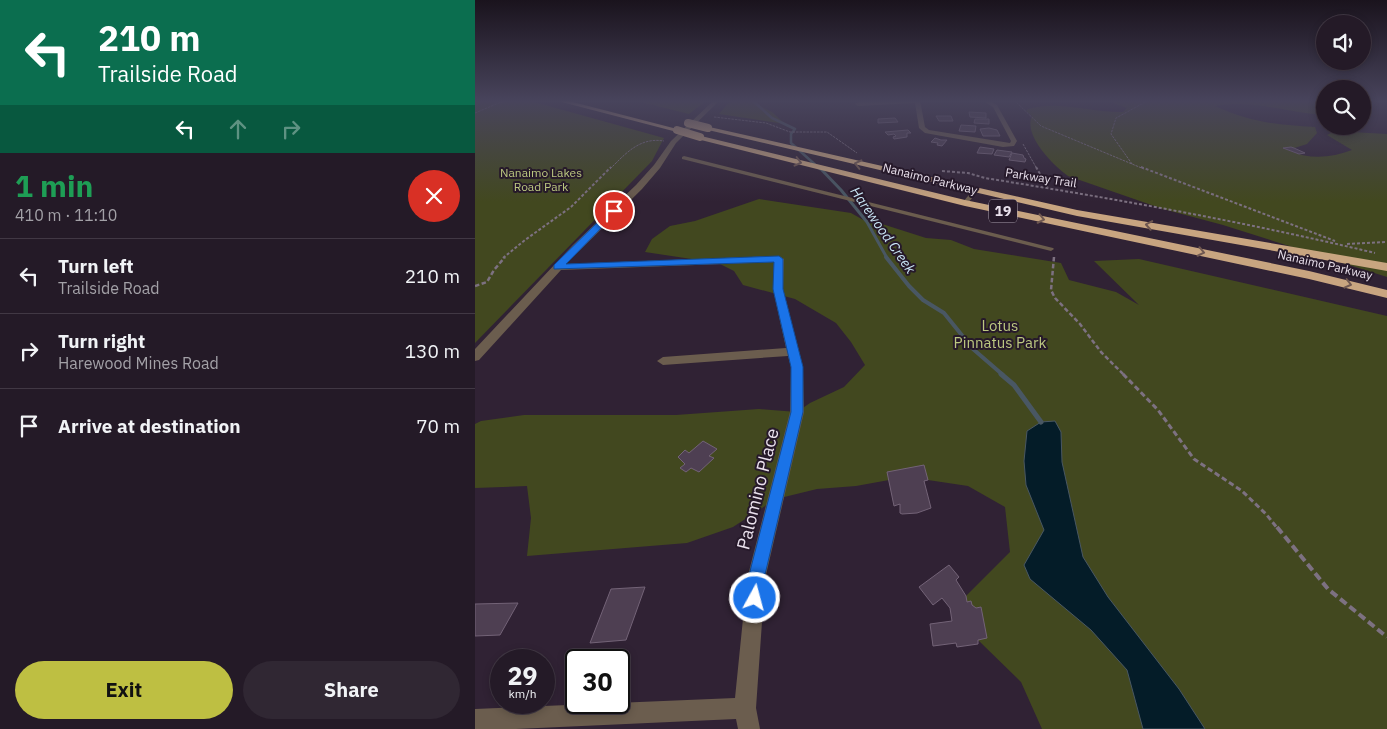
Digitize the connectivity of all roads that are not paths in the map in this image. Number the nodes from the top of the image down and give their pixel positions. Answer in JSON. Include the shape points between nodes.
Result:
{"nodes":[{"id":1,"x":682,"y":134,"type":"edge"},
{"id":2,"x":690,"y":134,"type":"edge"},
{"id":3,"x":734,"y":134,"type":"edge"},
{"id":4,"x":938,"y":134,"type":"edge"},
{"id":5,"x":1010,"y":134,"type":"edge"},
{"id":6,"x":684,"y":158,"type":"dead end"},
{"id":7,"x":975,"y":191,"type":"junction"},
{"id":8,"x":965,"y":203,"type":"junction"},
{"id":9,"x":1051,"y":249,"type":"road end"},
{"id":10,"x":558,"y":267,"type":"junction"},
{"id":11,"x":1387,"y":267,"type":"edge"},
{"id":12,"x":1387,"y":294,"type":"edge"},
{"id":13,"x":792,"y":352,"type":"junction"},
{"id":14,"x":475,"y":357,"type":"edge"},
{"id":15,"x":663,"y":361,"type":"dead end"},
{"id":16,"x":745,"y":708,"type":"junction"},
{"id":17,"x":475,"y":720,"type":"edge"},
{"id":18,"x":749,"y":729,"type":"edge"}],
"edges":[{"from":1,"to":10,"type":"street","via":[[639,187]]},
{"from":2,"to":8,"type":"highway","name":"Nanaimo Parkway","number":"19","one_way":true,"bridge":true},
{"from":7,"to":3,"type":"highway","name":"Nanaimo Parkway","number":"19","one_way":true,"bridge":true},
{"from":4,"to":5,"type":"street","via":[[1003,146],[1012,145],[1014,141]]},
{"from":6,"to":9,"type":"lane"},
{"from":7,"to":8,"type":"lane"},
{"from":11,"to":7,"type":"highway","name":"Nanaimo Parkway","number":"19","one_way":true},
{"from":8,"to":12,"type":"highway","name":"Nanaimo Parkway","number":"19","one_way":true},
{"from":10,"to":13,"type":"street","name":"Palomino Place","via":[[779,259],[778,289]]},
{"from":10,"to":14,"type":"street"},
{"from":13,"to":15,"type":"street"},
{"from":13,"to":16,"type":"street","name":"Palomino Place","via":[[797,367],[797,412],[756,579]]},
{"from":16,"to":17,"type":"street"},
{"from":16,"to":18,"type":"street","name":"Palomino Place"}]}
